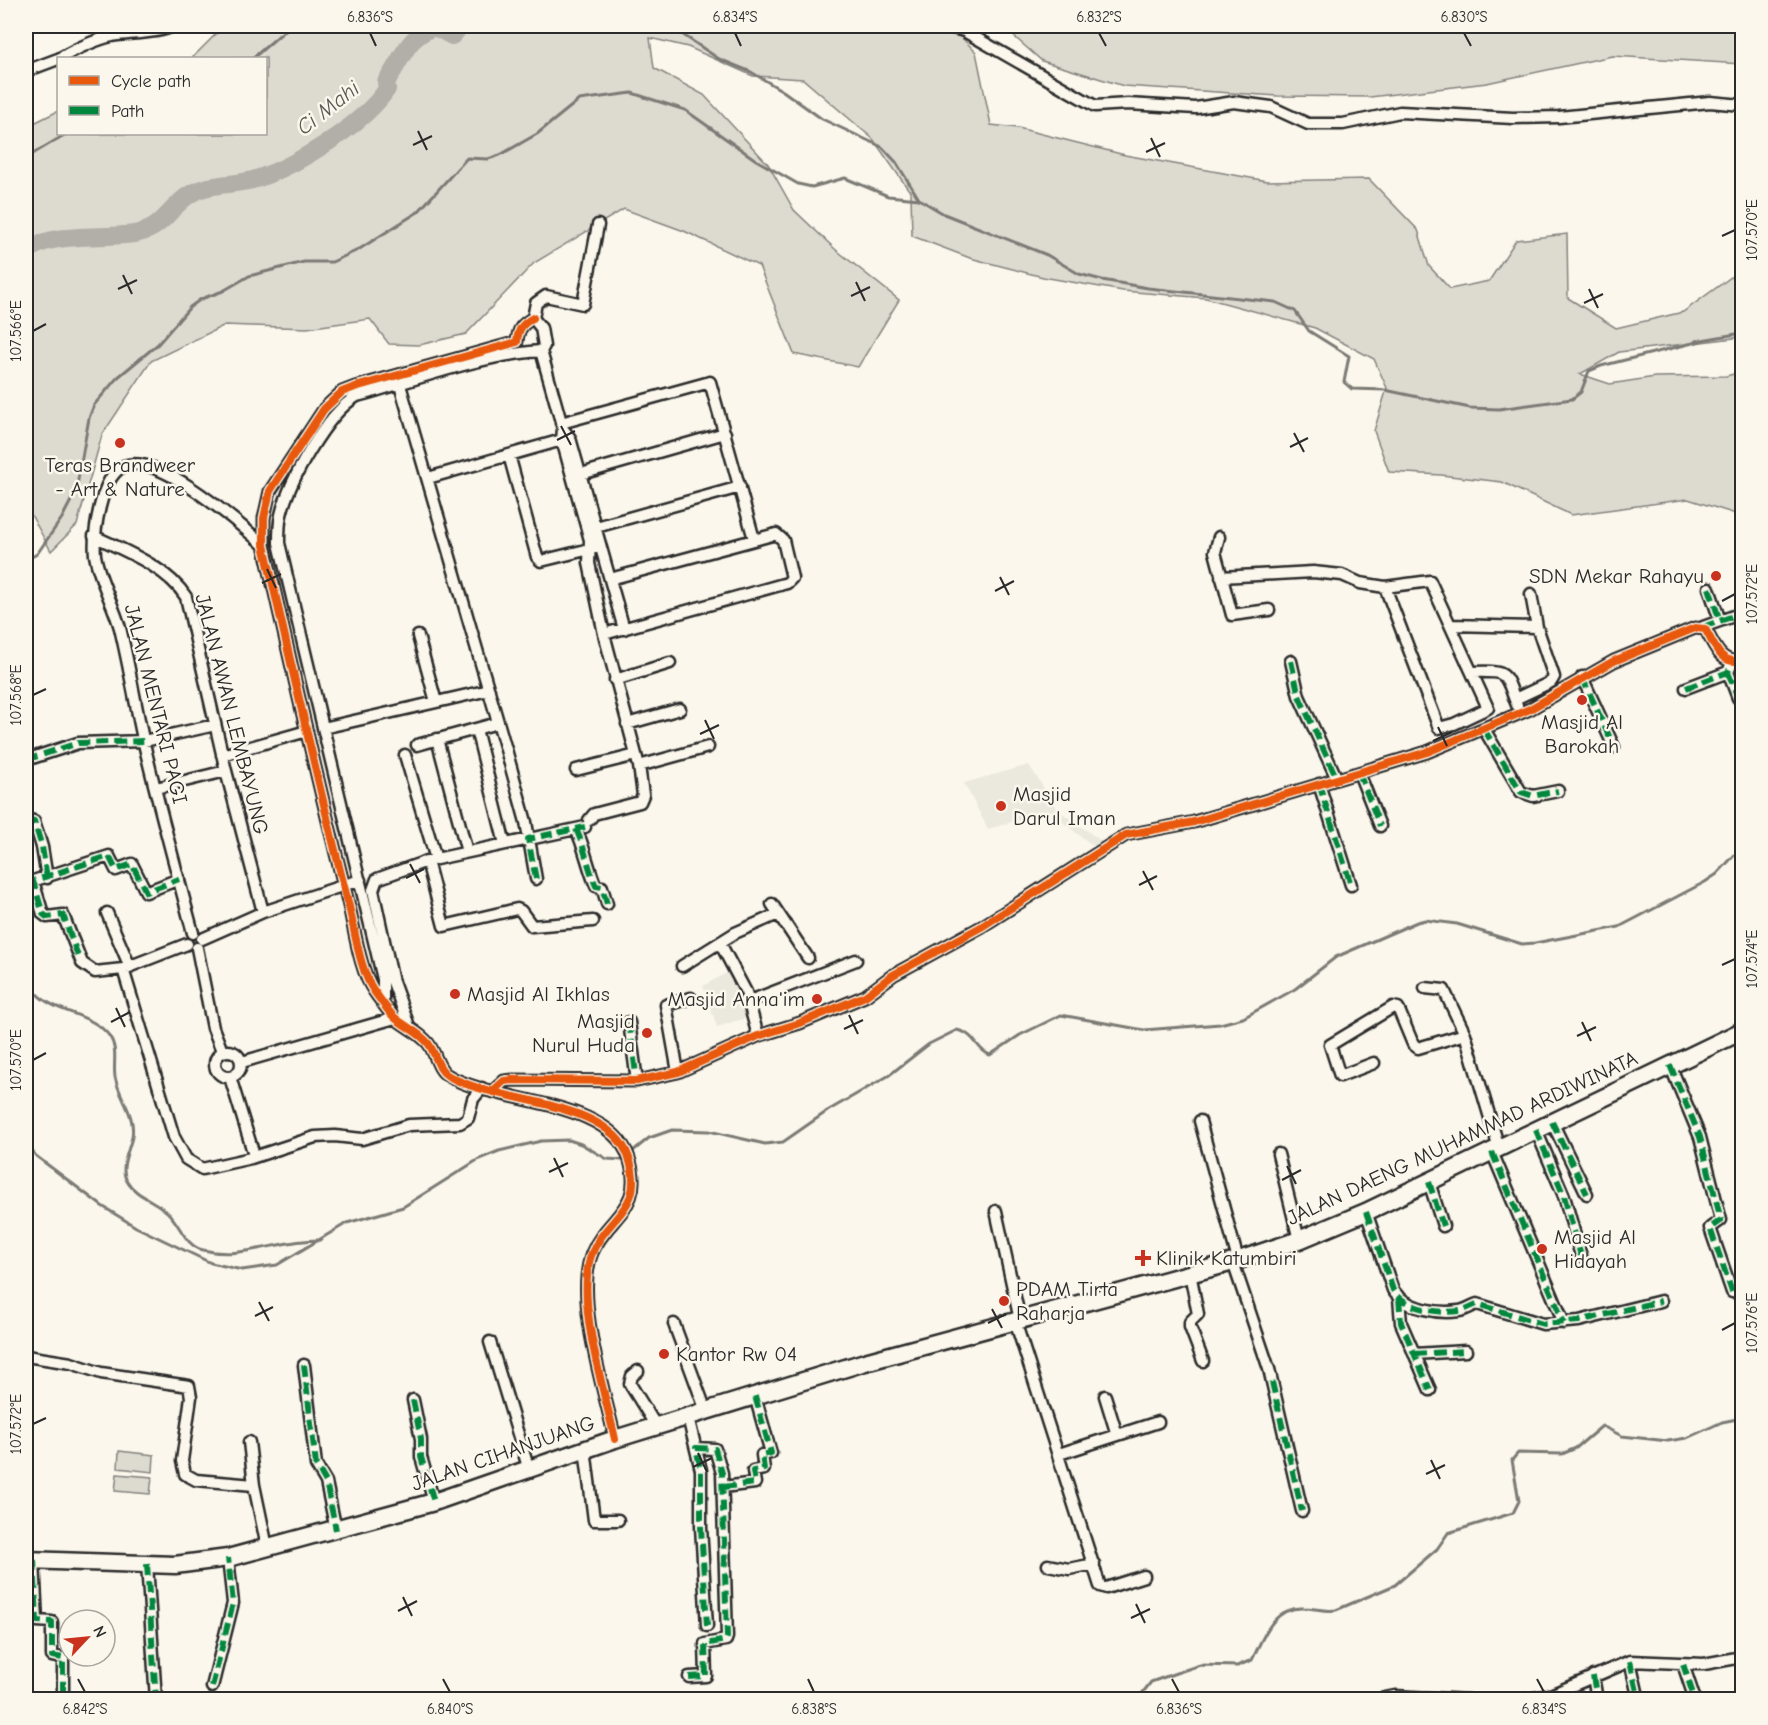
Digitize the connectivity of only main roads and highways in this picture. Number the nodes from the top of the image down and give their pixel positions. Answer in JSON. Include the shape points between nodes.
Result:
{"nodes":[{"id":1,"x":1743,"y":1031,"type":"edge"},
{"id":2,"x":1018,"y":1320,"type":"joint"},
{"id":3,"x":30,"y":1560,"type":"edge"}],
"edges":[{"from":1,"to":2,"type":"main road","name":"JALAN DAENG MUHAMMAD ARDIWINATA","via":[[1366,1212],[1299,1240]]},
{"from":2,"to":3,"type":"main road","name":"JALAN CIHANJUANG","via":[[688,1416],[434,1502],[228,1558],[175,1565]]}]}
